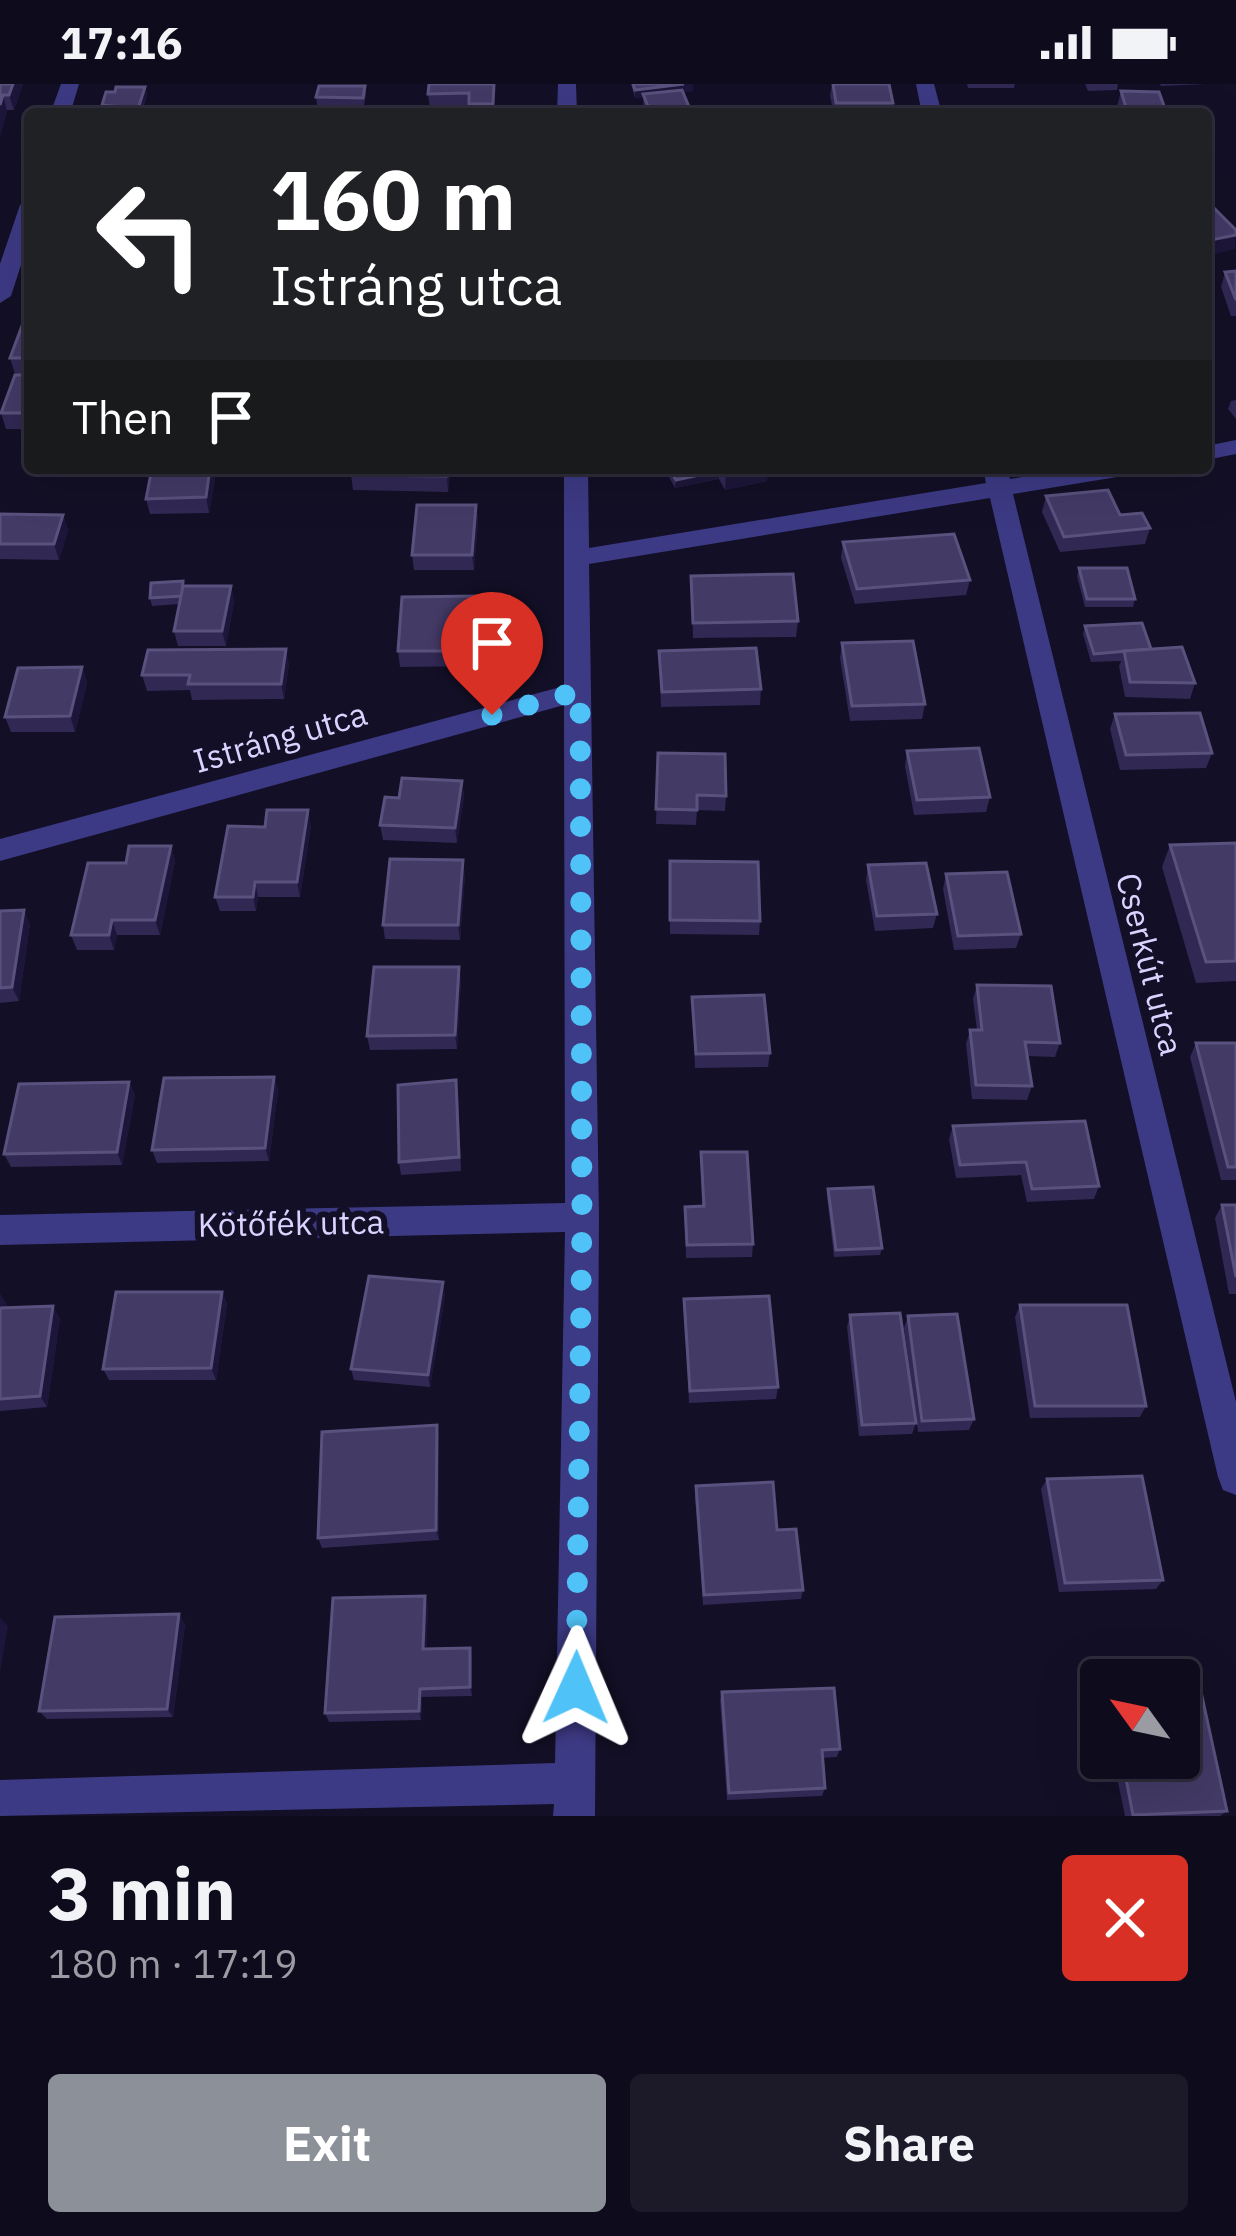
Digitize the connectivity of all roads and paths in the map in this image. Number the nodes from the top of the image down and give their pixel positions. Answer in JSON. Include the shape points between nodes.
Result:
{"nodes":[{"id":1,"x":24,"y":224,"type":"edge"},
{"id":2,"x":0,"y":296,"type":"edge"},
{"id":3,"x":576,"y":474,"type":"edge"},
{"id":4,"x":1054,"y":474,"type":"edge"},
{"id":5,"x":997,"y":479,"type":"edge"},
{"id":6,"x":578,"y":558,"type":"junction"},
{"id":7,"x":580,"y":691,"type":"junction"},
{"id":8,"x":0,"y":850,"type":"edge"},
{"id":9,"x":582,"y":1217,"type":"junction"},
{"id":10,"x":0,"y":1230,"type":"edge"},
{"id":11,"x":1236,"y":1477,"type":"edge"},
{"id":12,"x":0,"y":1800,"type":"edge"},
{"id":13,"x":574,"y":1800,"type":"edge"}],
"edges":[{"from":1,"to":2,"type":"street"},
{"from":3,"to":6,"type":"street"},
{"from":4,"to":5,"type":"street"},
{"from":5,"to":6,"type":"street"},
{"from":5,"to":11,"type":"street","name":"Cserkút utca"},
{"from":6,"to":7,"type":"street"},
{"from":7,"to":8,"type":"street","name":"Istráng utca"},
{"from":7,"to":9,"type":"street"},
{"from":9,"to":10,"type":"street","name":"Kötőfék utca"},
{"from":9,"to":13,"type":"street"},
{"from":12,"to":13,"type":"street"}]}
